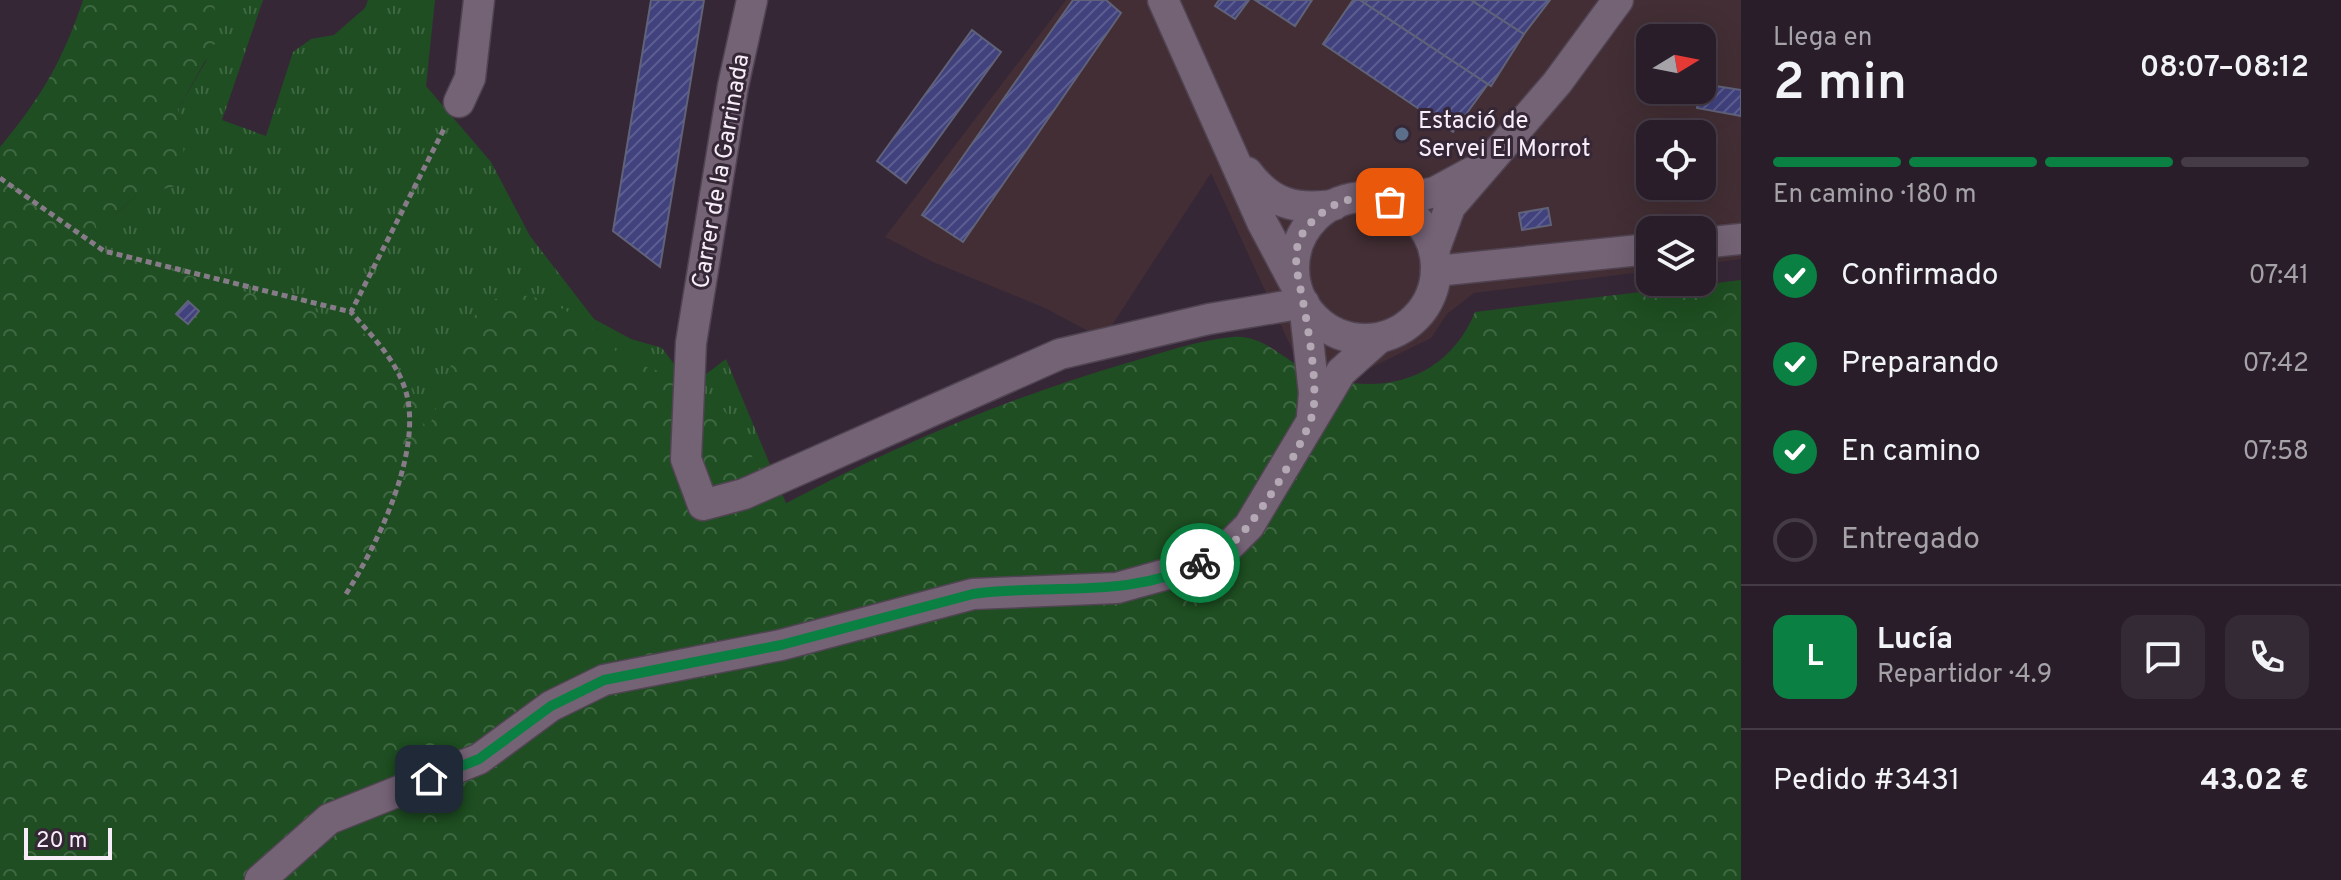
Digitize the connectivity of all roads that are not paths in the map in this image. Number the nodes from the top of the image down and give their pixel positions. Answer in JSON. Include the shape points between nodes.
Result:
{"nodes":[{"id":1,"x":479,"y":0,"type":"edge"},
{"id":2,"x":752,"y":0,"type":"edge"},
{"id":3,"x":1163,"y":0,"type":"edge"},
{"id":4,"x":1618,"y":0,"type":"edge"},
{"id":5,"x":459,"y":102,"type":"road end"},
{"id":6,"x":1493,"y":157,"type":"junction"},
{"id":7,"x":1236,"y":158,"type":"junction"},
{"id":8,"x":1390,"y":202,"type":"junction"},
{"id":9,"x":1334,"y":205,"type":"junction"},
{"id":10,"x":1741,"y":239,"type":"edge"},
{"id":11,"x":1716,"y":242,"type":"edge"},
{"id":12,"x":1636,"y":250,"type":"edge"},
{"id":13,"x":1435,"y":261,"type":"junction"},
{"id":14,"x":1300,"y":296,"type":"junction"},
{"id":15,"x":1378,"y":339,"type":"junction"},
{"id":16,"x":1312,"y":415,"type":"junction"},
{"id":17,"x":260,"y":880,"type":"edge"}],
"edges":[{"from":1,"to":5,"type":"street","via":[[470,78]]},
{"from":2,"to":14,"type":"street","name":"Carrer de la Garrinada","via":[[727,116],[691,343],[686,459],[703,505],[744,494],[1060,354]]},
{"from":3,"to":7,"type":"street"},
{"from":4,"to":6,"type":"street"},
{"from":6,"to":8,"type":"street","via":[[1435,192]]},
{"from":6,"to":13,"type":"street","via":[[1450,207]]},
{"from":7,"to":9,"type":"street","via":[[1257,186],[1284,205]]},
{"from":7,"to":14,"type":"street"},
{"from":8,"to":9,"type":"street","via":[[1362,198]]},
{"from":8,"to":13,"type":"street","via":[[1418,221]]},
{"from":9,"to":14,"type":"street","via":[[1305,231],[1297,249]]},
{"from":10,"to":11,"type":"street"},
{"from":12,"to":13,"type":"street"},
{"from":13,"to":15,"type":"street","via":[[1433,290],[1425,308],[1404,327]]},
{"from":14,"to":15,"type":"street","via":[[1335,333]]},
{"from":14,"to":16,"type":"street","via":[[1314,393]]},
{"from":15,"to":16,"type":"street","via":[[1352,359]]},
{"from":16,"to":17,"type":"street","via":[[1249,526],[1226,549],[1196,566],[1117,588],[973,594],[781,645],[604,680],[551,706],[479,759],[329,819]]}]}
